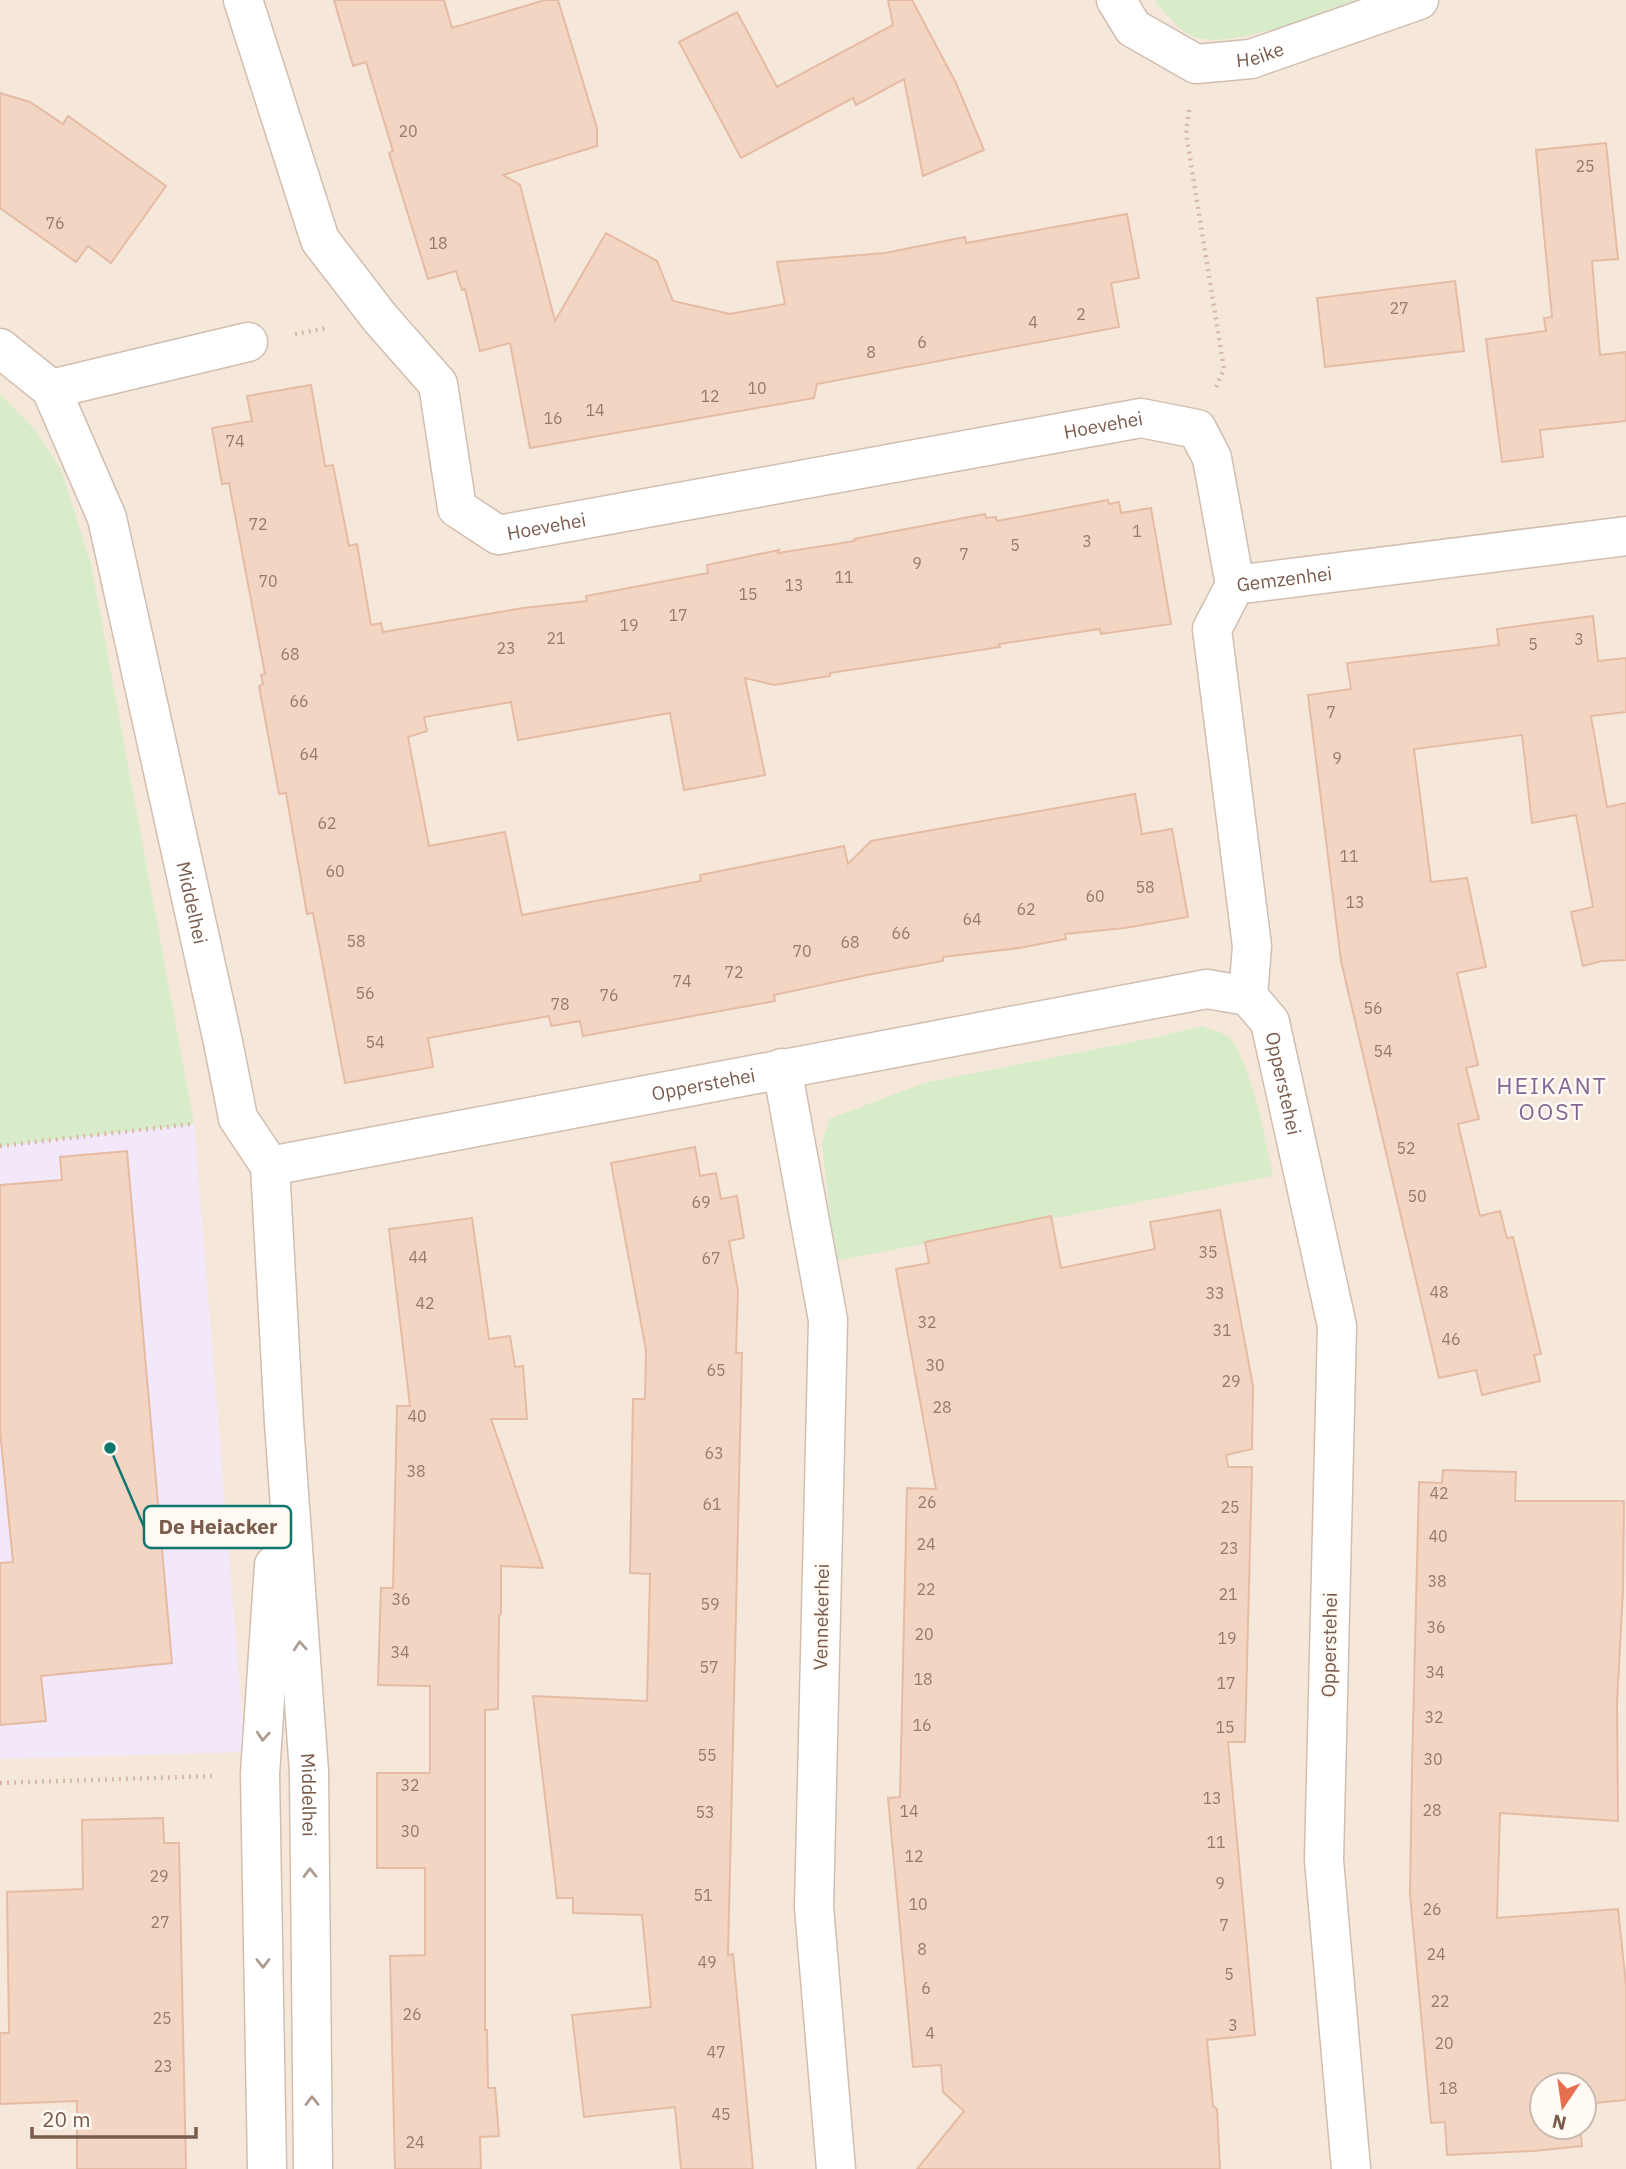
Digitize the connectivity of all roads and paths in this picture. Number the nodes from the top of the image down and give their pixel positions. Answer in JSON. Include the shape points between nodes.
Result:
{"nodes":[{"id":1,"x":243,"y":0,"type":"edge"},
{"id":2,"x":1116,"y":0,"type":"edge"},
{"id":3,"x":1419,"y":0,"type":"edge"},
{"id":4,"x":1196,"y":64,"type":"junction"},
{"id":5,"x":380,"y":318,"type":"junction"},
{"id":6,"x":248,"y":342,"type":"joint"},
{"id":7,"x":0,"y":348,"type":"edge"},
{"id":8,"x":51,"y":389,"type":"junction"},
{"id":9,"x":1197,"y":429,"type":"junction"},
{"id":10,"x":1626,"y":536,"type":"edge"},
{"id":11,"x":1235,"y":585,"type":"junction"},
{"id":12,"x":1248,"y":996,"type":"junction"},
{"id":13,"x":782,"y":1068,"type":"junction"},
{"id":14,"x":238,"y":1118,"type":"junction"},
{"id":15,"x":0,"y":1146,"type":"edge"},
{"id":16,"x":270,"y":1166,"type":"junction"},
{"id":17,"x":284,"y":1423,"type":"junction"},
{"id":18,"x":260,"y":1774,"type":"junction"},
{"id":19,"x":0,"y":1783,"type":"edge"},
{"id":20,"x":267,"y":2169,"type":"edge"},
{"id":21,"x":313,"y":2169,"type":"edge"},
{"id":22,"x":836,"y":2169,"type":"edge"},
{"id":23,"x":1351,"y":2169,"type":"edge"}],
"edges":[{"from":1,"to":5,"type":"street","name":"Hoevehei","via":[[320,240]]},
{"from":2,"to":4,"type":"street","via":[[1133,28]]},
{"from":3,"to":4,"type":"street","name":"Heike","via":[[1251,59]]},
{"from":4,"to":9,"type":"path","via":[[1186,133],[1224,369]]},
{"from":5,"to":6,"type":"path"},
{"from":5,"to":9,"type":"street","name":"Hoevehei","via":[[438,384],[457,508],[498,535],[1141,418]]},
{"from":6,"to":8,"type":"street"},
{"from":7,"to":8,"type":"street","name":"Middelhei"},
{"from":8,"to":14,"type":"street","name":"Middelhei","via":[[107,517]]},
{"from":9,"to":11,"type":"street","via":[[1212,458]]},
{"from":10,"to":11,"type":"street","name":"Gemzenhei"},
{"from":11,"to":12,"type":"street","name":"Gemzenhei","via":[[1212,629],[1252,946]]},
{"from":12,"to":13,"type":"street","name":"Opperstehei","via":[[1207,989]]},
{"from":12,"to":23,"type":"street","name":"Opperstehei","via":[[1270,1022],[1337,1326],[1324,1860]]},
{"from":13,"to":16,"type":"street","name":"Opperstehei"},
{"from":13,"to":22,"type":"street","name":"Vennekerhei","via":[[828,1320],[814,1907]]},
{"from":14,"to":15,"type":"path"},
{"from":14,"to":16,"type":"street","name":"Middelhei"},
{"from":16,"to":17,"type":"street","name":"Middelhei"},
{"from":17,"to":18,"type":"street","name":"Middelhei","one_way":true},
{"from":21,"to":17,"type":"street","name":"Middelhei","one_way":true,"via":[[309,1772]]},
{"from":18,"to":19,"type":"path"},
{"from":18,"to":20,"type":"street","name":"Middelhei","one_way":true}]}
